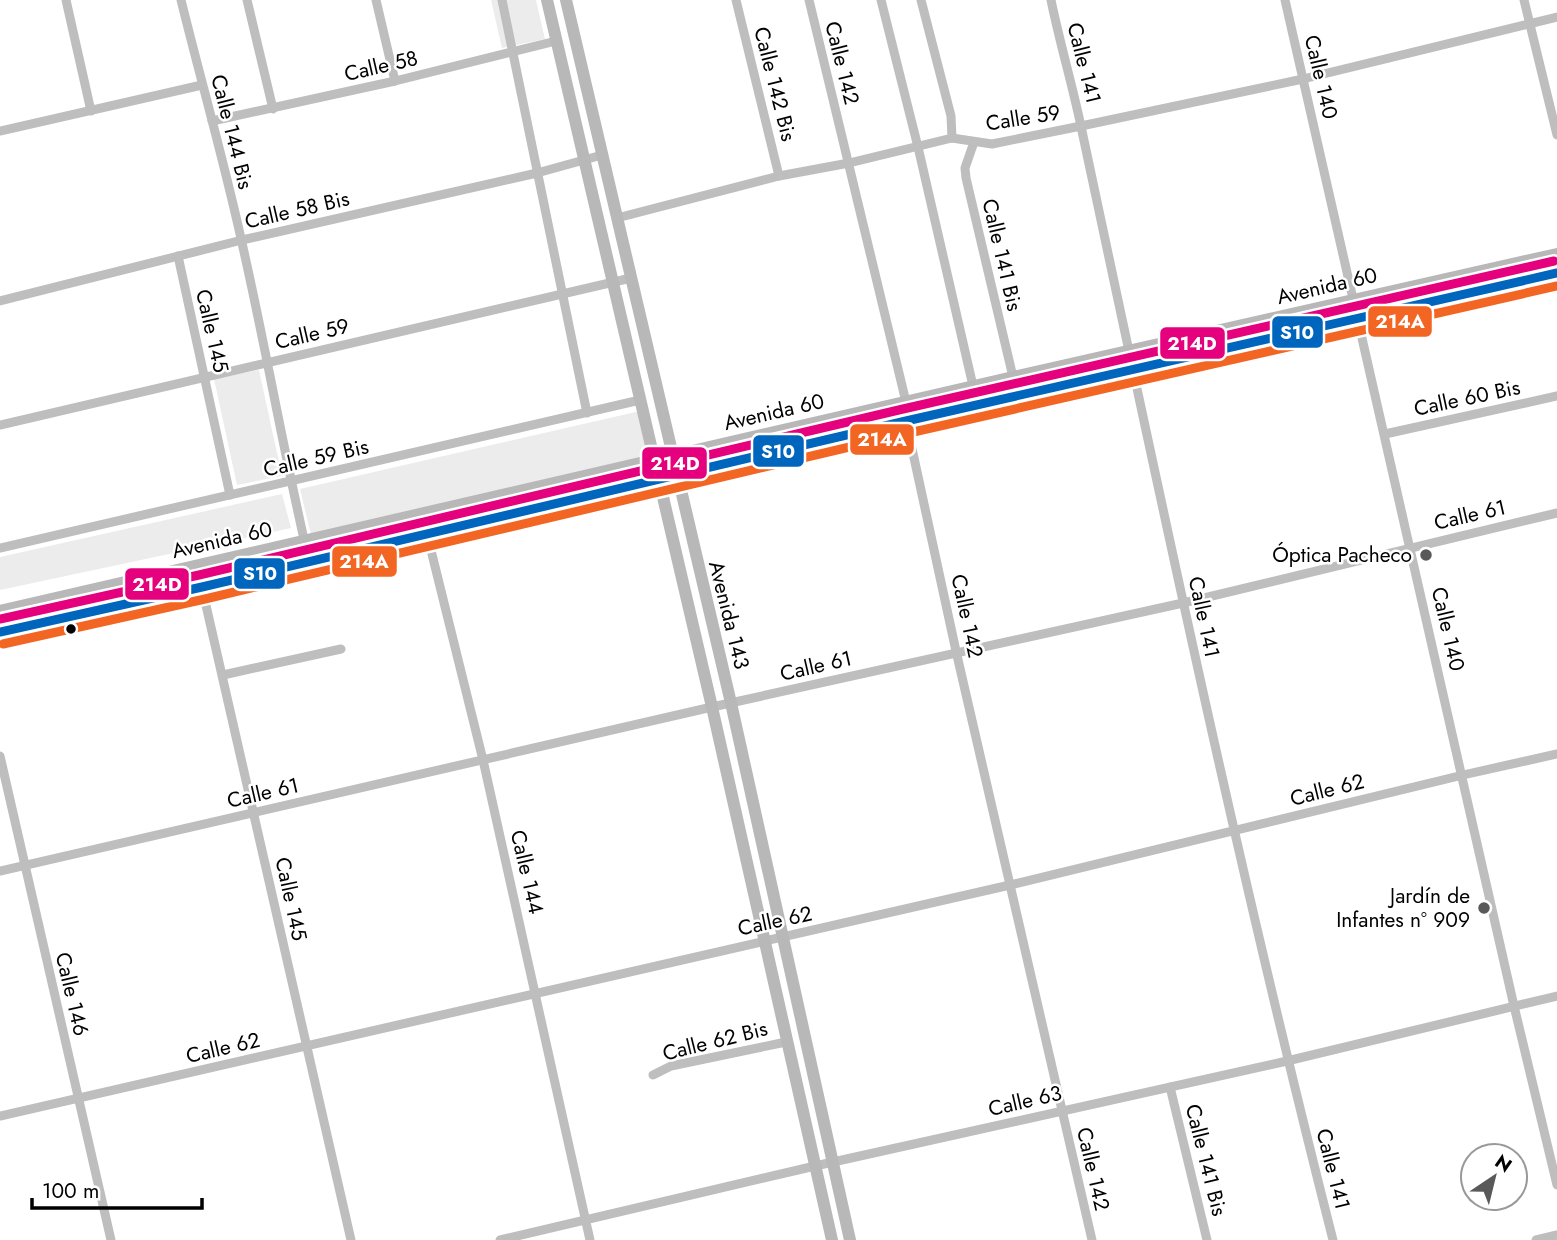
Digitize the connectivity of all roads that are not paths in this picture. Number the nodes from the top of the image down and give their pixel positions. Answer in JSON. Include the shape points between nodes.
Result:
{"nodes":[{"id":1,"x":66,"y":0,"type":"edge"},
{"id":2,"x":181,"y":0,"type":"edge"},
{"id":3,"x":247,"y":0,"type":"edge"},
{"id":4,"x":376,"y":0,"type":"edge"},
{"id":5,"x":502,"y":0,"type":"edge"},
{"id":6,"x":566,"y":0,"type":"edge"},
{"id":7,"x":736,"y":0,"type":"edge"},
{"id":8,"x":809,"y":0,"type":"edge"},
{"id":9,"x":881,"y":0,"type":"edge"},
{"id":10,"x":921,"y":0,"type":"edge"},
{"id":11,"x":1051,"y":0,"type":"edge"},
{"id":12,"x":1285,"y":0,"type":"edge"},
{"id":13,"x":1524,"y":0,"type":"edge"},
{"id":14,"x":551,"y":1,"type":"edge"},
{"id":15,"x":1557,"y":17,"type":"edge"},
{"id":16,"x":1529,"y":24,"type":"junction"},
{"id":17,"x":556,"y":41,"type":"junction"},
{"id":18,"x":512,"y":53,"type":"junction"},
{"id":19,"x":1303,"y":79,"type":"junction"},
{"id":20,"x":395,"y":81,"type":"junction"},
{"id":21,"x":202,"y":85,"type":"junction"},
{"id":22,"x":273,"y":109,"type":"junction"},
{"id":23,"x":91,"y":111,"type":"junction"},
{"id":24,"x":212,"y":121,"type":"junction"},
{"id":25,"x":1081,"y":126,"type":"junction"},
{"id":26,"x":0,"y":131,"type":"edge"},
{"id":27,"x":1557,"y":135,"type":"edge"},
{"id":28,"x":952,"y":138,"type":"junction"},
{"id":29,"x":974,"y":142,"type":"junction"},
{"id":30,"x":918,"y":147,"type":"junction"},
{"id":31,"x":602,"y":155,"type":"junction"},
{"id":32,"x":584,"y":161,"type":"junction"},
{"id":33,"x":849,"y":163,"type":"junction"},
{"id":34,"x":537,"y":173,"type":"junction"},
{"id":35,"x":779,"y":176,"type":"junction"},
{"id":36,"x":617,"y":218,"type":"junction"},
{"id":37,"x":242,"y":240,"type":"junction"},
{"id":38,"x":1557,"y":254,"type":"edge"},
{"id":39,"x":177,"y":256,"type":"junction"},
{"id":40,"x":1557,"y":274,"type":"edge"},
{"id":41,"x":631,"y":278,"type":"junction"},
{"id":42,"x":613,"y":282,"type":"junction"},
{"id":43,"x":563,"y":296,"type":"junction"},
{"id":44,"x":1353,"y":300,"type":"junction"},
{"id":45,"x":0,"y":301,"type":"edge"},
{"id":46,"x":1357,"y":320,"type":"junction"},
{"id":47,"x":1128,"y":351,"type":"junction"},
{"id":48,"x":268,"y":362,"type":"junction"},
{"id":49,"x":1132,"y":372,"type":"junction"},
{"id":50,"x":205,"y":377,"type":"junction"},
{"id":51,"x":1013,"y":377,"type":"junction"},
{"id":52,"x":973,"y":386,"type":"junction"},
{"id":53,"x":1557,"y":396,"type":"edge"},
{"id":54,"x":640,"y":400,"type":"junction"},
{"id":55,"x":906,"y":402,"type":"junction"},
{"id":56,"x":587,"y":413,"type":"junction"},
{"id":57,"x":906,"y":421,"type":"junction"},
{"id":58,"x":0,"y":425,"type":"edge"},
{"id":59,"x":1385,"y":434,"type":"junction"},
{"id":60,"x":671,"y":455,"type":"junction"},
{"id":61,"x":654,"y":460,"type":"junction"},
{"id":62,"x":676,"y":476,"type":"junction"},
{"id":63,"x":659,"y":479,"type":"junction"},
{"id":64,"x":290,"y":482,"type":"junction"},
{"id":65,"x":230,"y":495,"type":"junction"},
{"id":66,"x":1557,"y":513,"type":"edge"},
{"id":67,"x":422,"y":514,"type":"junction"},
{"id":68,"x":428,"y":533,"type":"junction"},
{"id":69,"x":304,"y":541,"type":"junction"},
{"id":70,"x":1411,"y":547,"type":"junction"},
{"id":71,"x":0,"y":548,"type":"edge"},
{"id":72,"x":309,"y":561,"type":"junction"},
{"id":73,"x":197,"y":566,"type":"junction"},
{"id":74,"x":202,"y":587,"type":"junction"},
{"id":75,"x":1183,"y":603,"type":"junction"},
{"id":76,"x":0,"y":611,"type":"edge"},
{"id":77,"x":0,"y":632,"type":"edge"},
{"id":78,"x":341,"y":649,"type":"dead end"},
{"id":79,"x":957,"y":652,"type":"junction"},
{"id":80,"x":223,"y":675,"type":"junction"},
{"id":81,"x":731,"y":703,"type":"junction"},
{"id":82,"x":712,"y":707,"type":"junction"},
{"id":83,"x":1557,"y":754,"type":"edge"},
{"id":84,"x":0,"y":756,"type":"edge"},
{"id":85,"x":483,"y":760,"type":"junction"},
{"id":86,"x":1463,"y":775,"type":"junction"},
{"id":87,"x":255,"y":813,"type":"junction"},
{"id":88,"x":1234,"y":831,"type":"junction"},
{"id":89,"x":24,"y":866,"type":"junction"},
{"id":90,"x":0,"y":871,"type":"edge"},
{"id":91,"x":1010,"y":885,"type":"junction"},
{"id":92,"x":783,"y":937,"type":"junction"},
{"id":93,"x":765,"y":940,"type":"junction"},
{"id":94,"x":537,"y":994,"type":"junction"},
{"id":95,"x":1557,"y":996,"type":"edge"},
{"id":96,"x":1514,"y":1006,"type":"junction"},
{"id":97,"x":786,"y":1042,"type":"junction"},
{"id":98,"x":306,"y":1047,"type":"junction"},
{"id":99,"x":1287,"y":1061,"type":"junction"},
{"id":100,"x":653,"y":1075,"type":"dead end"},
{"id":101,"x":1170,"y":1087,"type":"junction"},
{"id":102,"x":78,"y":1100,"type":"junction"},
{"id":103,"x":1062,"y":1111,"type":"junction"},
{"id":104,"x":0,"y":1116,"type":"edge"},
{"id":105,"x":833,"y":1162,"type":"junction"},
{"id":106,"x":815,"y":1166,"type":"junction"},
{"id":107,"x":1557,"y":1185,"type":"edge"},
{"id":108,"x":585,"y":1219,"type":"junction"},
{"id":109,"x":1557,"y":1235,"type":"edge"},
{"id":110,"x":111,"y":1240,"type":"edge"},
{"id":111,"x":351,"y":1240,"type":"edge"},
{"id":112,"x":500,"y":1240,"type":"edge"},
{"id":113,"x":590,"y":1240,"type":"edge"},
{"id":114,"x":832,"y":1240,"type":"edge"},
{"id":115,"x":850,"y":1240,"type":"edge"},
{"id":116,"x":1092,"y":1240,"type":"edge"},
{"id":117,"x":1208,"y":1240,"type":"edge"},
{"id":118,"x":1333,"y":1240,"type":"edge"},
{"id":119,"x":1536,"y":1240,"type":"edge"}],
"edges":[{"from":1,"to":23,"type":"street"},
{"from":2,"to":21,"type":"street","name":"Calle 144 Bis"},
{"from":3,"to":22,"type":"street"},
{"from":4,"to":20,"type":"street"},
{"from":5,"to":18,"type":"street"},
{"from":6,"to":31,"type":"main road","name":"Avenida 143"},
{"from":7,"to":35,"type":"street","name":"Calle 142 Bis"},
{"from":8,"to":33,"type":"street","name":"Calle 142"},
{"from":9,"to":30,"type":"street"},
{"from":10,"to":28,"type":"street","via":[[951,116]]},
{"from":11,"to":25,"type":"street","name":"Calle 141"},
{"from":12,"to":19,"type":"street","name":"Calle 140"},
{"from":13,"to":16,"type":"street"},
{"from":14,"to":17,"type":"main road","name":"Avenida 143"},
{"from":15,"to":16,"type":"street","name":"Calle 59"},
{"from":16,"to":19,"type":"street","name":"Calle 59"},
{"from":16,"to":27,"type":"street"},
{"from":17,"to":18,"type":"street","name":"Calle 58"},
{"from":17,"to":32,"type":"main road","name":"Avenida 143"},
{"from":18,"to":20,"type":"street","name":"Calle 58"},
{"from":18,"to":34,"type":"street"},
{"from":19,"to":25,"type":"street","name":"Calle 59"},
{"from":19,"to":44,"type":"street","name":"Calle 140"},
{"from":20,"to":22,"type":"street","name":"Calle 58"},
{"from":21,"to":23,"type":"street"},
{"from":21,"to":24,"type":"street","name":"Calle 144 Bis"},
{"from":22,"to":24,"type":"street","name":"Calle 58"},
{"from":23,"to":26,"type":"street"},
{"from":24,"to":37,"type":"street","name":"Calle 144 Bis"},
{"from":25,"to":29,"type":"street","name":"Calle 59","via":[[992,144]]},
{"from":25,"to":47,"type":"street","name":"Calle 141"},
{"from":28,"to":29,"type":"street","name":"Calle 59"},
{"from":28,"to":30,"type":"street","name":"Calle 59"},
{"from":29,"to":51,"type":"street","name":"Calle 141 Bis","via":[[966,178]]},
{"from":30,"to":33,"type":"street","name":"Calle 59"},
{"from":30,"to":52,"type":"street"},
{"from":31,"to":32,"type":"street","name":"Calle 58 Bis"},
{"from":31,"to":36,"type":"main road","name":"Avenida 143"},
{"from":32,"to":34,"type":"street","name":"Calle 58 Bis"},
{"from":32,"to":42,"type":"main road","name":"Avenida 143"},
{"from":33,"to":35,"type":"street","name":"Calle 59"},
{"from":33,"to":55,"type":"street","name":"Calle 142"},
{"from":34,"to":37,"type":"street","name":"Calle 58 Bis"},
{"from":34,"to":43,"type":"street"},
{"from":35,"to":36,"type":"street","name":"Calle 59"},
{"from":36,"to":41,"type":"main road","name":"Avenida 143"},
{"from":37,"to":39,"type":"street","name":"Calle 58 Bis"},
{"from":37,"to":48,"type":"street","name":"Calle 144 Bis"},
{"from":38,"to":44,"type":"main road","name":"Avenida 60"},
{"from":39,"to":45,"type":"street","name":"Calle 58 Bis"},
{"from":39,"to":50,"type":"street","name":"Calle 145"},
{"from":40,"to":46,"type":"main road","name":"Avenida 60"},
{"from":41,"to":42,"type":"street","name":"Calle 59"},
{"from":41,"to":60,"type":"main road","name":"Avenida 143"},
{"from":42,"to":43,"type":"street","name":"Calle 59"},
{"from":42,"to":54,"type":"main road","name":"Avenida 143"},
{"from":43,"to":48,"type":"street","name":"Calle 59"},
{"from":43,"to":56,"type":"street"},
{"from":44,"to":46,"type":"street","name":"Calle 140"},
{"from":44,"to":47,"type":"main road","name":"Avenida 60"},
{"from":46,"to":49,"type":"main road","name":"Avenida 60"},
{"from":46,"to":59,"type":"street","name":"Calle 140"},
{"from":47,"to":49,"type":"street","name":"Calle 141"},
{"from":47,"to":51,"type":"main road","name":"Avenida 60"},
{"from":48,"to":50,"type":"street","name":"Calle 59"},
{"from":48,"to":64,"type":"street","name":"Calle 144 Bis"},
{"from":49,"to":57,"type":"main road","name":"Avenida 60"},
{"from":49,"to":75,"type":"street","name":"Calle 141"},
{"from":50,"to":58,"type":"street","name":"Calle 59"},
{"from":50,"to":65,"type":"street","name":"Calle 145"},
{"from":51,"to":52,"type":"main road","name":"Avenida 60"},
{"from":52,"to":55,"type":"main road","name":"Avenida 60"},
{"from":53,"to":59,"type":"street","name":"Calle 60 Bis"},
{"from":54,"to":56,"type":"street","name":"Calle 59 Bis"},
{"from":54,"to":61,"type":"main road","name":"Avenida 143"},
{"from":55,"to":57,"type":"street","name":"Calle 142"},
{"from":55,"to":60,"type":"main road","name":"Avenida 60"},
{"from":56,"to":64,"type":"street","name":"Calle 59 Bis"},
{"from":57,"to":62,"type":"main road","name":"Avenida 60"},
{"from":57,"to":79,"type":"street","name":"Calle 142"},
{"from":59,"to":70,"type":"street","name":"Calle 140"},
{"from":60,"to":61,"type":"main road","name":"Avenida 60"},
{"from":60,"to":62,"type":"main road","name":"Avenida 143"},
{"from":61,"to":63,"type":"main road","name":"Avenida 143"},
{"from":61,"to":67,"type":"main road","name":"Avenida 60"},
{"from":62,"to":63,"type":"main road","name":"Avenida 60"},
{"from":62,"to":81,"type":"main road","name":"Avenida 143"},
{"from":63,"to":68,"type":"main road","name":"Avenida 60"},
{"from":63,"to":82,"type":"main road","name":"Avenida 143"},
{"from":64,"to":65,"type":"street","name":"Calle 59 Bis"},
{"from":64,"to":69,"type":"street","name":"Calle 144 Bis"},
{"from":65,"to":71,"type":"street","name":"Calle 59 Bis"},
{"from":66,"to":70,"type":"street","name":"Calle 61"},
{"from":67,"to":68,"type":"street","name":"Calle 144"},
{"from":67,"to":69,"type":"main road","name":"Avenida 60"},
{"from":68,"to":72,"type":"main road","name":"Avenida 60"},
{"from":68,"to":85,"type":"street","name":"Calle 144"},
{"from":69,"to":72,"type":"street","name":"Calle 144 Bis"},
{"from":69,"to":73,"type":"main road","name":"Avenida 60"},
{"from":70,"to":75,"type":"street","name":"Calle 61"},
{"from":70,"to":86,"type":"street","name":"Calle 140"},
{"from":72,"to":74,"type":"main road","name":"Avenida 60"},
{"from":73,"to":74,"type":"street","name":"Calle 145"},
{"from":73,"to":76,"type":"main road","name":"Avenida 60"},
{"from":74,"to":77,"type":"main road","name":"Avenida 60"},
{"from":74,"to":80,"type":"street","name":"Calle 145"},
{"from":75,"to":79,"type":"street","name":"Calle 61"},
{"from":75,"to":88,"type":"street","name":"Calle 141"},
{"from":78,"to":80,"type":"street"},
{"from":79,"to":81,"type":"street","name":"Calle 61"},
{"from":79,"to":91,"type":"street","name":"Calle 142"},
{"from":80,"to":87,"type":"street","name":"Calle 145"},
{"from":81,"to":82,"type":"street","name":"Calle 61"},
{"from":81,"to":92,"type":"main road","name":"Avenida 143"},
{"from":82,"to":85,"type":"street","name":"Calle 61"},
{"from":82,"to":93,"type":"main road","name":"Avenida 143"},
{"from":83,"to":86,"type":"street","name":"Calle 62"},
{"from":84,"to":89,"type":"street","name":"Calle 146"},
{"from":85,"to":87,"type":"street","name":"Calle 61"},
{"from":85,"to":94,"type":"street","name":"Calle 144"},
{"from":86,"to":88,"type":"street","name":"Calle 62"},
{"from":86,"to":96,"type":"street","name":"Calle 140"},
{"from":87,"to":89,"type":"street","name":"Calle 61"},
{"from":87,"to":98,"type":"street","name":"Calle 145"},
{"from":88,"to":91,"type":"street","name":"Calle 62"},
{"from":88,"to":99,"type":"street","name":"Calle 141"},
{"from":89,"to":90,"type":"street","name":"Calle 61"},
{"from":89,"to":102,"type":"street","name":"Calle 146"},
{"from":91,"to":92,"type":"street","name":"Calle 62"},
{"from":91,"to":103,"type":"street","name":"Calle 142"},
{"from":92,"to":93,"type":"street","name":"Calle 62"},
{"from":92,"to":105,"type":"main road","name":"Avenida 143"},
{"from":93,"to":94,"type":"street","name":"Calle 62"},
{"from":93,"to":97,"type":"main road","name":"Avenida 143"},
{"from":94,"to":98,"type":"street","name":"Calle 62"},
{"from":94,"to":108,"type":"street","name":"Calle 144"},
{"from":95,"to":96,"type":"street","name":"Calle 63"},
{"from":96,"to":99,"type":"street","name":"Calle 63"},
{"from":96,"to":107,"type":"street","name":"Calle 140"},
{"from":97,"to":100,"type":"street","name":"Calle 62 Bis","via":[[671,1066]]},
{"from":97,"to":106,"type":"main road","name":"Avenida 143"},
{"from":98,"to":102,"type":"street","name":"Calle 62"},
{"from":98,"to":111,"type":"street","name":"Calle 145"},
{"from":99,"to":101,"type":"street","name":"Calle 63"},
{"from":99,"to":118,"type":"street","name":"Calle 141"},
{"from":101,"to":103,"type":"street","name":"Calle 63"},
{"from":101,"to":117,"type":"street","name":"Calle 141 Bis"},
{"from":102,"to":104,"type":"street","name":"Calle 62"},
{"from":102,"to":110,"type":"street","name":"Calle 146"},
{"from":103,"to":105,"type":"street","name":"Calle 63"},
{"from":103,"to":116,"type":"street","name":"Calle 142"},
{"from":105,"to":106,"type":"street","name":"Calle 63"},
{"from":105,"to":115,"type":"main road","name":"Avenida 143"},
{"from":106,"to":108,"type":"street","name":"Calle 63"},
{"from":106,"to":114,"type":"main road","name":"Avenida 143"},
{"from":108,"to":112,"type":"street","name":"Calle 63"},
{"from":108,"to":113,"type":"street","name":"Calle 144"},
{"from":109,"to":119,"type":"street"}]}
